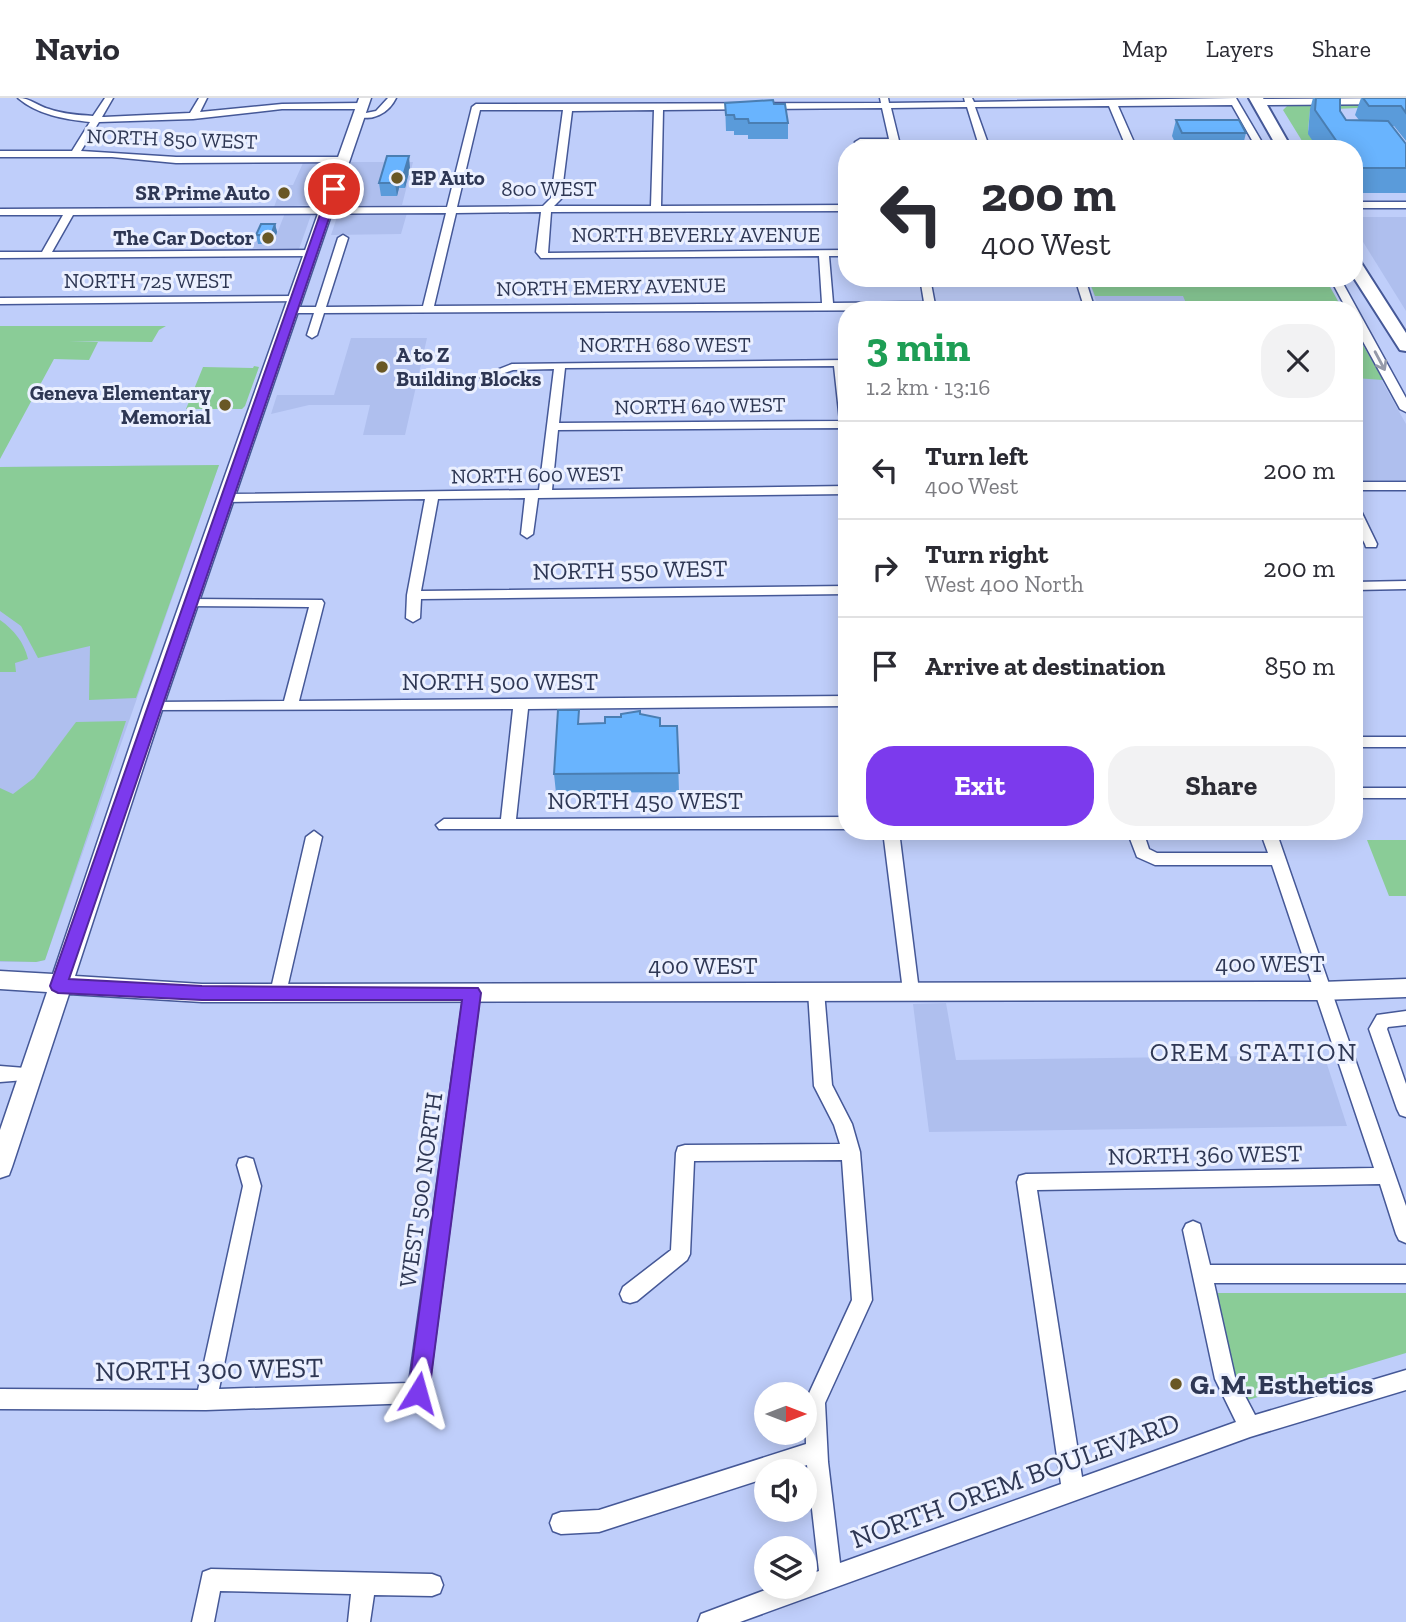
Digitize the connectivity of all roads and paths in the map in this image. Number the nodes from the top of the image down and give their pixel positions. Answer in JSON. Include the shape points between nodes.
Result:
{"nodes":[{"id":1,"x":22,"y":98,"type":"edge"},
{"id":2,"x":109,"y":98,"type":"edge"},
{"id":3,"x":203,"y":98,"type":"edge"},
{"id":4,"x":392,"y":98,"type":"edge"},
{"id":5,"x":1233,"y":100,"type":"edge"},
{"id":6,"x":1257,"y":100,"type":"edge"},
{"id":7,"x":969,"y":101,"type":"edge"},
{"id":8,"x":1406,"y":101,"type":"edge"},
{"id":9,"x":294,"y":102,"type":"edge"},
{"id":10,"x":728,"y":102,"type":"edge"},
{"id":11,"x":885,"y":102,"type":"edge"},
{"id":12,"x":1112,"y":103,"type":"junction"},
{"id":13,"x":363,"y":106,"type":"edge"},
{"id":14,"x":568,"y":106,"type":"junction"},
{"id":15,"x":659,"y":108,"type":"junction"},
{"id":16,"x":194,"y":116,"type":"junction"},
{"id":17,"x":97,"y":118,"type":"junction"},
{"id":18,"x":894,"y":140,"type":"edge"},
{"id":19,"x":982,"y":140,"type":"edge"},
{"id":20,"x":1128,"y":140,"type":"edge"},
{"id":21,"x":1257,"y":140,"type":"edge"},
{"id":22,"x":1280,"y":140,"type":"edge"},
{"id":23,"x":0,"y":154,"type":"edge"},
{"id":24,"x":75,"y":154,"type":"junction"},
{"id":25,"x":344,"y":159,"type":"junction"},
{"id":26,"x":1363,"y":205,"type":"edge"},
{"id":27,"x":1406,"y":205,"type":"edge"},
{"id":28,"x":547,"y":208,"type":"junction"},
{"id":29,"x":656,"y":208,"type":"junction"},
{"id":30,"x":838,"y":208,"type":"edge"},
{"id":31,"x":327,"y":209,"type":"junction"},
{"id":32,"x":450,"y":209,"type":"junction"},
{"id":33,"x":70,"y":211,"type":"junction"},
{"id":34,"x":0,"y":212,"type":"edge"},
{"id":35,"x":343,"y":238,"type":"dead end"},
{"id":36,"x":312,"y":253,"type":"junction"},
{"id":37,"x":838,"y":253,"type":"edge"},
{"id":38,"x":824,"y":254,"type":"junction"},
{"id":39,"x":45,"y":255,"type":"junction"},
{"id":40,"x":0,"y":256,"type":"edge"},
{"id":41,"x":1363,"y":278,"type":"edge"},
{"id":42,"x":0,"y":301,"type":"edge"},
{"id":43,"x":294,"y":305,"type":"junction"},
{"id":44,"x":828,"y":305,"type":"junction"},
{"id":45,"x":838,"y":305,"type":"edge"},
{"id":46,"x":428,"y":308,"type":"junction"},
{"id":47,"x":320,"y":310,"type":"junction"},
{"id":48,"x":1363,"y":330,"type":"edge"},
{"id":49,"x":312,"y":335,"type":"dead end"},
{"id":50,"x":1406,"y":346,"type":"edge"},
{"id":51,"x":838,"y":363,"type":"edge"},
{"id":52,"x":560,"y":365,"type":"junction"},
{"id":53,"x":485,"y":377,"type":"dead end"},
{"id":54,"x":1406,"y":409,"type":"edge"},
{"id":55,"x":838,"y":426,"type":"edge"},
{"id":56,"x":554,"y":427,"type":"junction"},
{"id":57,"x":1363,"y":486,"type":"edge"},
{"id":58,"x":1406,"y":486,"type":"edge"},
{"id":59,"x":838,"y":490,"type":"edge"},
{"id":60,"x":539,"y":494,"type":"junction"},
{"id":61,"x":432,"y":496,"type":"junction"},
{"id":62,"x":227,"y":498,"type":"junction"},
{"id":63,"x":1363,"y":528,"type":"edge"},
{"id":64,"x":527,"y":534,"type":"dead end"},
{"id":65,"x":1371,"y":544,"type":"dead end"},
{"id":66,"x":1406,"y":585,"type":"edge"},
{"id":67,"x":1363,"y":586,"type":"edge"},
{"id":68,"x":838,"y":590,"type":"edge"},
{"id":69,"x":414,"y":595,"type":"junction"},
{"id":70,"x":190,"y":603,"type":"junction"},
{"id":71,"x":413,"y":618,"type":"dead end"},
{"id":72,"x":838,"y":701,"type":"edge"},
{"id":73,"x":521,"y":705,"type":"junction"},
{"id":74,"x":153,"y":706,"type":"junction"},
{"id":75,"x":290,"y":706,"type":"junction"},
{"id":76,"x":1406,"y":742,"type":"edge"},
{"id":77,"x":1363,"y":743,"type":"edge"},
{"id":78,"x":1363,"y":793,"type":"edge"},
{"id":79,"x":1406,"y":793,"type":"edge"},
{"id":80,"x":838,"y":823,"type":"edge"},
{"id":81,"x":508,"y":824,"type":"junction"},
{"id":82,"x":444,"y":825,"type":"dead end"},
{"id":83,"x":314,"y":837,"type":"dead end"},
{"id":84,"x":892,"y":840,"type":"edge"},
{"id":85,"x":1137,"y":840,"type":"edge"},
{"id":86,"x":1271,"y":840,"type":"edge"},
{"id":87,"x":1276,"y":859,"type":"junction"},
{"id":88,"x":0,"y":980,"type":"edge"},
{"id":89,"x":58,"y":986,"type":"junction"},
{"id":90,"x":1406,"y":988,"type":"edge"},
{"id":91,"x":816,"y":991,"type":"junction"},
{"id":92,"x":911,"y":991,"type":"junction"},
{"id":93,"x":1321,"y":991,"type":"junction"},
{"id":94,"x":278,"y":993,"type":"junction"},
{"id":95,"x":472,"y":993,"type":"junction"},
{"id":96,"x":1406,"y":1018,"type":"edge"},
{"id":97,"x":0,"y":1074,"type":"edge"},
{"id":98,"x":32,"y":1074,"type":"junction"},
{"id":99,"x":1406,"y":1109,"type":"edge"},
{"id":100,"x":851,"y":1152,"type":"junction"},
{"id":101,"x":246,"y":1164,"type":"dead end"},
{"id":102,"x":0,"y":1167,"type":"edge"},
{"id":103,"x":1384,"y":1176,"type":"junction"},
{"id":104,"x":1193,"y":1230,"type":"dead end"},
{"id":105,"x":1406,"y":1234,"type":"edge"},
{"id":106,"x":1203,"y":1274,"type":"junction"},
{"id":107,"x":1406,"y":1274,"type":"edge"},
{"id":108,"x":630,"y":1294,"type":"dead end"},
{"id":109,"x":1406,"y":1380,"type":"edge"},
{"id":110,"x":418,"y":1393,"type":"joint"},
{"id":111,"x":0,"y":1399,"type":"edge"},
{"id":112,"x":206,"y":1400,"type":"junction"},
{"id":113,"x":1250,"y":1427,"type":"junction"},
{"id":114,"x":816,"y":1451,"type":"junction"},
{"id":115,"x":1073,"y":1490,"type":"junction"},
{"id":116,"x":561,"y":1522,"type":"dead end"},
{"id":117,"x":831,"y":1577,"type":"junction"},
{"id":118,"x":817,"y":1582,"type":"edge"},
{"id":119,"x":364,"y":1583,"type":"junction"},
{"id":120,"x":432,"y":1584,"type":"dead end"},
{"id":121,"x":771,"y":1599,"type":"edge"},
{"id":122,"x":203,"y":1622,"type":"edge"},
{"id":123,"x":359,"y":1622,"type":"edge"},
{"id":124,"x":709,"y":1622,"type":"edge"}],
"edges":[{"from":1,"to":17,"type":"street","via":[[58,115]]},
{"from":2,"to":17,"type":"street"},
{"from":3,"to":16,"type":"street"},
{"from":4,"to":13,"type":"street","via":[[381,113]]},
{"from":5,"to":12,"type":"street"},
{"from":5,"to":21,"type":"street"},
{"from":6,"to":8,"type":"street"},
{"from":6,"to":22,"type":"highway"},
{"from":7,"to":11,"type":"street"},
{"from":7,"to":12,"type":"street"},
{"from":7,"to":19,"type":"street"},
{"from":9,"to":13,"type":"street"},
{"from":9,"to":16,"type":"street"},
{"from":10,"to":11,"type":"street"},
{"from":10,"to":15,"type":"street"},
{"from":11,"to":18,"type":"street"},
{"from":12,"to":20,"type":"street"},
{"from":13,"to":25,"type":"main road"},
{"from":14,"to":15,"type":"street"},
{"from":14,"to":28,"type":"street","via":[[556,200]]},
{"from":14,"to":32,"type":"street","via":[[476,107]]},
{"from":15,"to":29,"type":"street"},
{"from":16,"to":17,"type":"street"},
{"from":17,"to":24,"type":"street"},
{"from":23,"to":24,"type":"street","name":"NORTH 850 WEST"},
{"from":24,"to":25,"type":"street","name":"NORTH 850 WEST","via":[[176,160]]},
{"from":25,"to":31,"type":"main road"},
{"from":26,"to":27,"type":"street"},
{"from":28,"to":29,"type":"street","name":"800 WEST"},
{"from":28,"to":32,"type":"street","name":"800 WEST"},
{"from":28,"to":38,"type":"street","name":"NORTH BEVERLY AVENUE","via":[[541,252],[545,256]]},
{"from":29,"to":30,"type":"street","name":"800 WEST"},
{"from":31,"to":32,"type":"street","name":"800 WEST"},
{"from":31,"to":33,"type":"street","name":"800 WEST"},
{"from":31,"to":36,"type":"main road"},
{"from":32,"to":46,"type":"street"},
{"from":33,"to":34,"type":"street","name":"800 WEST"},
{"from":33,"to":39,"type":"street"},
{"from":35,"to":47,"type":"street"},
{"from":36,"to":39,"type":"street"},
{"from":36,"to":43,"type":"main road"},
{"from":37,"to":38,"type":"street","name":"NORTH BEVERLY AVENUE"},
{"from":38,"to":44,"type":"street"},
{"from":39,"to":40,"type":"street"},
{"from":41,"to":50,"type":"highway"},
{"from":42,"to":43,"type":"street","name":"NORTH 725 WEST"},
{"from":43,"to":47,"type":"street","name":"NORTH EMERY AVENUE"},
{"from":43,"to":62,"type":"main road"},
{"from":44,"to":45,"type":"street","name":"NORTH EMERY AVENUE"},
{"from":44,"to":46,"type":"street","name":"NORTH EMERY AVENUE"},
{"from":46,"to":47,"type":"street","name":"NORTH EMERY AVENUE"},
{"from":47,"to":49,"type":"street"},
{"from":48,"to":54,"type":"street","one_way":true},
{"from":51,"to":52,"type":"street","name":"NORTH 680 WEST"},
{"from":52,"to":53,"type":"street","name":"NORTH 680 WEST","via":[[512,367]]},
{"from":52,"to":56,"type":"street"},
{"from":55,"to":56,"type":"street","name":"NORTH 640 WEST"},
{"from":56,"to":60,"type":"street"},
{"from":57,"to":58,"type":"street"},
{"from":59,"to":60,"type":"street","name":"NORTH 600 WEST"},
{"from":60,"to":61,"type":"street","name":"NORTH 600 WEST"},
{"from":60,"to":64,"type":"street"},
{"from":61,"to":62,"type":"street","name":"NORTH 600 WEST"},
{"from":61,"to":69,"type":"street"},
{"from":62,"to":70,"type":"main road"},
{"from":63,"to":65,"type":"street"},
{"from":66,"to":67,"type":"street"},
{"from":68,"to":69,"type":"street","name":"NORTH 550 WEST"},
{"from":69,"to":71,"type":"street"},
{"from":70,"to":74,"type":"main road"},
{"from":70,"to":75,"type":"street","via":[[317,603]]},
{"from":72,"to":73,"type":"street","name":"NORTH 500 WEST"},
{"from":73,"to":75,"type":"street","name":"NORTH 500 WEST"},
{"from":73,"to":81,"type":"street"},
{"from":74,"to":75,"type":"street","name":"NORTH 500 WEST"},
{"from":74,"to":89,"type":"main road"},
{"from":76,"to":77,"type":"street"},
{"from":78,"to":79,"type":"street"},
{"from":80,"to":81,"type":"street","name":"NORTH 450 WEST"},
{"from":81,"to":82,"type":"street","name":"NORTH 450 WEST"},
{"from":83,"to":94,"type":"street"},
{"from":84,"to":92,"type":"street"},
{"from":85,"to":87,"type":"street","via":[[1139,848],[1155,859]]},
{"from":86,"to":87,"type":"street"},
{"from":87,"to":93,"type":"street"},
{"from":88,"to":89,"type":"main road","name":"400 WEST"},
{"from":89,"to":94,"type":"main road","name":"400 WEST"},
{"from":89,"to":98,"type":"main road"},
{"from":90,"to":93,"type":"main road","name":"400 WEST"},
{"from":91,"to":92,"type":"main road","name":"400 WEST"},
{"from":91,"to":95,"type":"main road","name":"400 WEST"},
{"from":91,"to":100,"type":"street","via":[[823,1086],[843,1124]]},
{"from":92,"to":93,"type":"main road","name":"400 WEST"},
{"from":93,"to":103,"type":"street"},
{"from":94,"to":95,"type":"main road","name":"400 WEST"},
{"from":95,"to":110,"type":"street","name":"WEST 500 NORTH"},
{"from":96,"to":99,"type":"street","via":[[1383,1020],[1378,1029]]},
{"from":97,"to":98,"type":"street"},
{"from":98,"to":102,"type":"main road"},
{"from":100,"to":108,"type":"street","via":[[685,1153],[680,1254]]},
{"from":100,"to":114,"type":"street","via":[[862,1300],[815,1403]]},
{"from":101,"to":112,"type":"street","via":[[252,1186]]},
{"from":103,"to":105,"type":"street"},
{"from":103,"to":115,"type":"street","name":"NORTH 360 WEST","via":[[1027,1182]]},
{"from":104,"to":106,"type":"street"},
{"from":106,"to":107,"type":"street"},
{"from":106,"to":113,"type":"street","via":[[1225,1379]]},
{"from":109,"to":113,"type":"street","name":"NORTH OREM BOULEVARD"},
{"from":110,"to":112,"type":"street","name":"NORTH 300 WEST"},
{"from":111,"to":112,"type":"street","name":"NORTH 300 WEST"},
{"from":113,"to":115,"type":"street","name":"NORTH OREM BOULEVARD"},
{"from":114,"to":116,"type":"street","via":[[599,1521]]},
{"from":114,"to":117,"type":"street"},
{"from":115,"to":117,"type":"street","name":"NORTH OREM BOULEVARD"},
{"from":117,"to":118,"type":"street","name":"NORTH OREM BOULEVARD"},
{"from":119,"to":120,"type":"street"},
{"from":119,"to":122,"type":"street","via":[[211,1580]]},
{"from":119,"to":123,"type":"street"},
{"from":121,"to":124,"type":"street","name":"NORTH OREM BOULEVARD"}]}
